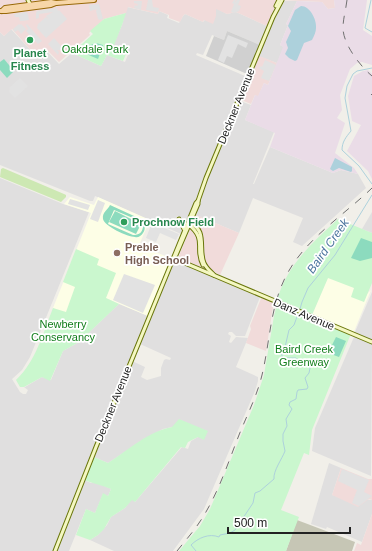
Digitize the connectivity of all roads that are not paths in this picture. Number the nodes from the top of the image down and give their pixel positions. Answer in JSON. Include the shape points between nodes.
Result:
{"nodes":[{"id":1,"x":28,"y":0,"type":"edge"},
{"id":2,"x":94,"y":0,"type":"edge"},
{"id":3,"x":280,"y":0,"type":"edge"},
{"id":4,"x":32,"y":6,"type":"junction"},
{"id":5,"x":1,"y":11,"type":"edge"},
{"id":6,"x":198,"y":201,"type":"junction"},
{"id":7,"x":194,"y":215,"type":"junction"},
{"id":8,"x":179,"y":219,"type":"dead end"},
{"id":9,"x":189,"y":223,"type":"junction"},
{"id":10,"x":195,"y":226,"type":"junction"},
{"id":11,"x":184,"y":229,"type":"junction"},
{"id":12,"x":173,"y":258,"type":"junction"},
{"id":13,"x":212,"y":275,"type":"junction"},
{"id":14,"x":216,"y":276,"type":"junction"},
{"id":15,"x":372,"y":342,"type":"edge"},
{"id":16,"x":55,"y":551,"type":"edge"}],
"edges":[{"from":1,"to":4,"type":"street"},
{"from":2,"to":4,"type":"main road","via":[[51,2]]},
{"from":3,"to":6,"type":"street","name":"Deckner Avenue"},
{"from":4,"to":5,"type":"main road"},
{"from":6,"to":7,"type":"street","name":"Deckner Avenue"},
{"from":6,"to":9,"type":"street","name":"Deckner Avenue"},
{"from":7,"to":9,"type":"street","name":"Deckner Avenue"},
{"from":7,"to":10,"type":"street"},
{"from":8,"to":11,"type":"street"},
{"from":9,"to":10,"type":"street"},
{"from":9,"to":11,"type":"street","name":"Deckner Avenue"},
{"from":9,"to":12,"type":"street","name":"Deckner Avenue"},
{"from":9,"to":13,"type":"street","via":[[199,236],[202,265]]},
{"from":10,"to":14,"type":"street","via":[[202,237],[203,262]]},
{"from":11,"to":12,"type":"street","name":"Deckner Avenue"},
{"from":12,"to":13,"type":"street"},
{"from":12,"to":16,"type":"street","name":"Deckner Avenue"},
{"from":13,"to":14,"type":"street"},
{"from":14,"to":15,"type":"street","name":"Danz Avenue"}]}
